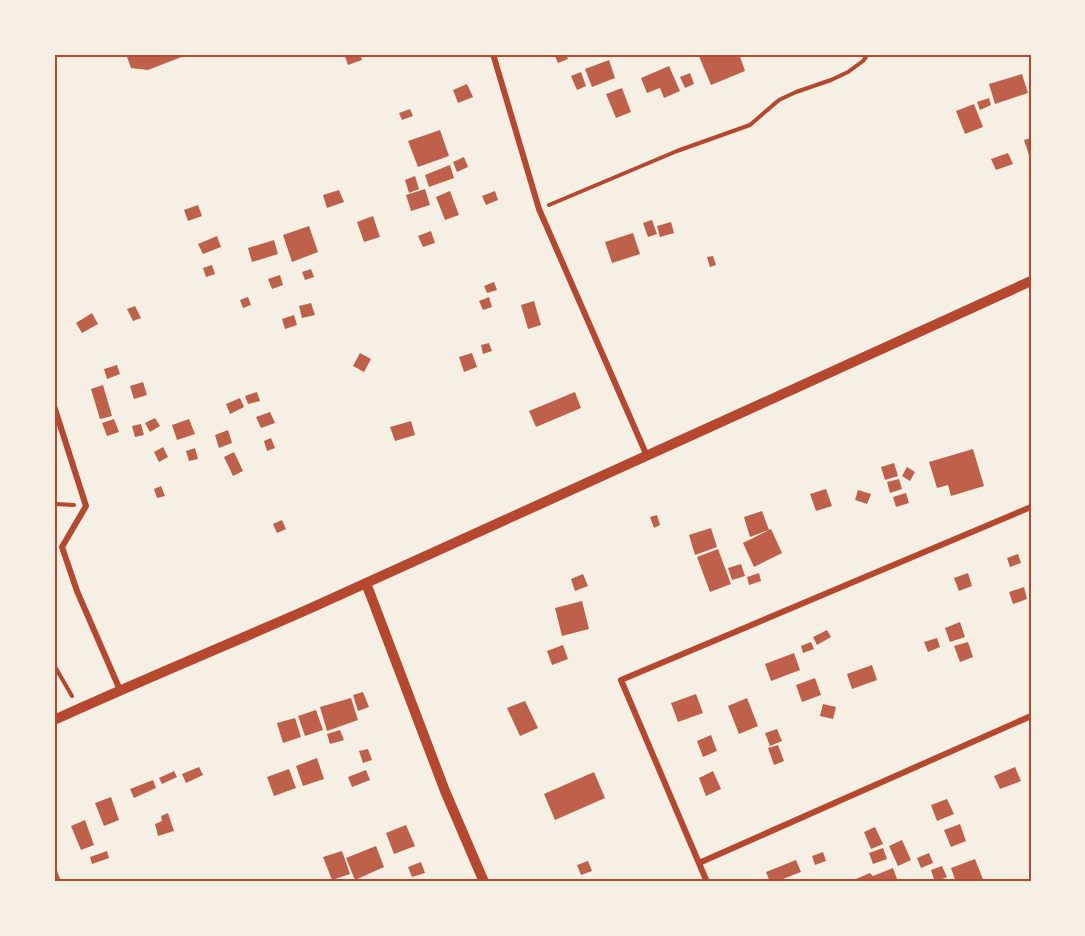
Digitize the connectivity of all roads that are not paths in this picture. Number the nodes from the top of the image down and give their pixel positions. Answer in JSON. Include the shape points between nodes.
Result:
{"nodes":[{"id":1,"x":494,"y":54,"type":"edge"},
{"id":2,"x":1031,"y":281,"type":"edge"},
{"id":3,"x":54,"y":406,"type":"edge"},
{"id":4,"x":647,"y":456,"type":"junction"},
{"id":5,"x":1031,"y":507,"type":"edge"},
{"id":6,"x":366,"y":583,"type":"junction"},
{"id":7,"x":120,"y":690,"type":"junction"},
{"id":8,"x":1031,"y":716,"type":"edge"},
{"id":9,"x":54,"y":720,"type":"edge"},
{"id":10,"x":699,"y":863,"type":"junction"},
{"id":11,"x":484,"y":882,"type":"edge"},
{"id":12,"x":707,"y":882,"type":"edge"}],
"edges":[{"from":1,"to":4,"type":"street","via":[[539,209]]},
{"from":2,"to":4,"type":"street"},
{"from":3,"to":7,"type":"street","via":[[86,506],[62,547]]},
{"from":4,"to":6,"type":"street"},
{"from":5,"to":10,"type":"street","via":[[621,680]]},
{"from":6,"to":7,"type":"street"},
{"from":6,"to":11,"type":"street"},
{"from":7,"to":9,"type":"street"},
{"from":8,"to":10,"type":"street"},
{"from":10,"to":12,"type":"street"}]}
